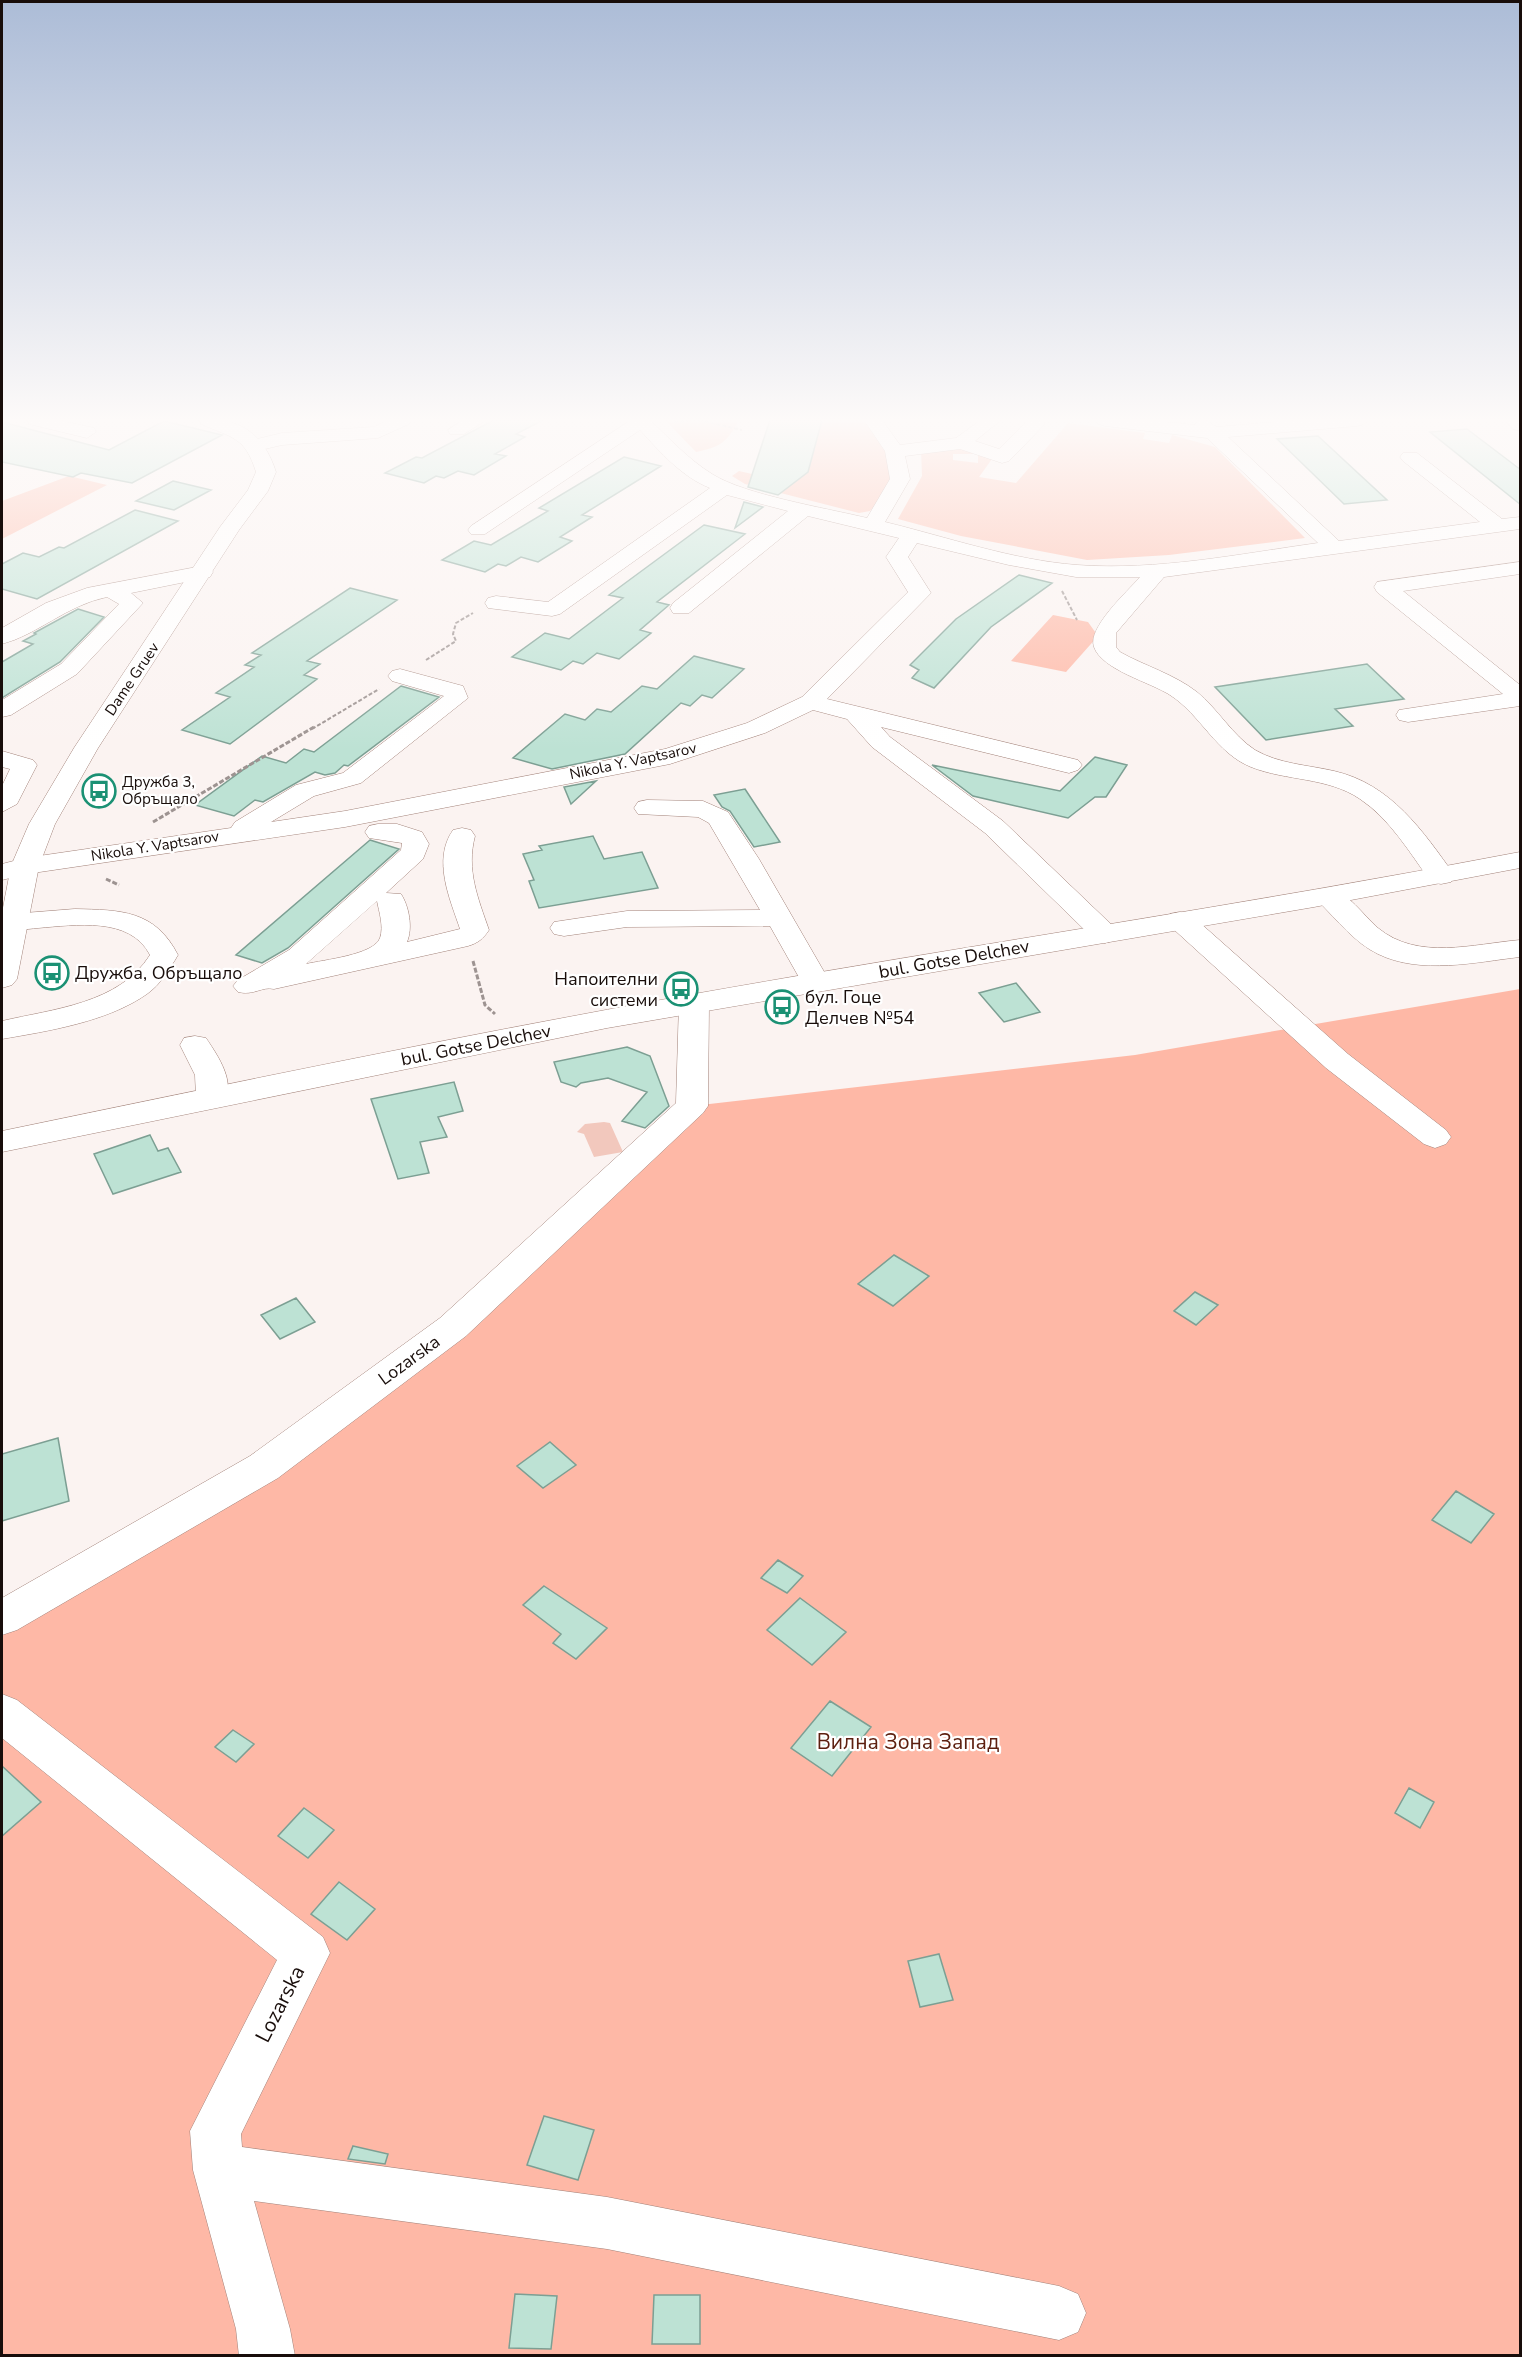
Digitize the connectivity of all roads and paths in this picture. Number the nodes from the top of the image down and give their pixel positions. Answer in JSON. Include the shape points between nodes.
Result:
{"nodes":[{"id":1,"x":228,"y":530,"type":"edge"},
{"id":2,"x":664,"y":530,"type":"edge"},
{"id":3,"x":777,"y":530,"type":"edge"},
{"id":4,"x":886,"y":530,"type":"edge"},
{"id":5,"x":1316,"y":530,"type":"edge"},
{"id":6,"x":1467,"y":530,"type":"edge"},
{"id":7,"x":911,"y":537,"type":"junction"},
{"id":8,"x":1334,"y":547,"type":"junction"},
{"id":9,"x":1521,"y":568,"type":"edge"},
{"id":10,"x":1157,"y":571,"type":"junction"},
{"id":11,"x":202,"y":572,"type":"junction"},
{"id":12,"x":111,"y":590,"type":"junction"},
{"id":13,"x":496,"y":603,"type":"joint"},
{"id":14,"x":681,"y":608,"type":"dead end"},
{"id":15,"x":2,"y":637,"type":"edge"},
{"id":16,"x":400,"y":676,"type":"junction"},
{"id":17,"x":1521,"y":697,"type":"edge"},
{"id":18,"x":810,"y":702,"type":"junction"},
{"id":19,"x":2,"y":710,"type":"edge"},
{"id":20,"x":856,"y":714,"type":"junction"},
{"id":21,"x":1408,"y":715,"type":"dead end"},
{"id":22,"x":2,"y":759,"type":"edge"},
{"id":23,"x":1069,"y":765,"type":"dead end"},
{"id":24,"x":2,"y":804,"type":"edge"},
{"id":25,"x":647,"y":808,"type":"dead end"},
{"id":26,"x":149,"y":824,"type":"dead end"},
{"id":27,"x":378,"y":832,"type":"dead end"},
{"id":28,"x":234,"y":834,"type":"junction"},
{"id":29,"x":462,"y":836,"type":"dead end"},
{"id":30,"x":1521,"y":860,"type":"edge"},
{"id":31,"x":13,"y":869,"type":"edge"},
{"id":32,"x":1441,"y":876,"type":"junction"},
{"id":33,"x":1329,"y":896,"type":"junction"},
{"id":34,"x":391,"y":900,"type":"dead end"},
{"id":35,"x":780,"y":918,"type":"junction"},
{"id":36,"x":1180,"y":920,"type":"junction"},
{"id":37,"x":12,"y":922,"type":"junction"},
{"id":38,"x":564,"y":928,"type":"dead end"},
{"id":39,"x":1105,"y":934,"type":"junction"},
{"id":40,"x":468,"y":937,"type":"junction"},
{"id":41,"x":1521,"y":949,"type":"edge"},
{"id":42,"x":380,"y":956,"type":"junction"},
{"id":43,"x":2,"y":979,"type":"edge"},
{"id":44,"x":815,"y":982,"type":"junction"},
{"id":45,"x":694,"y":1003,"type":"junction"},
{"id":46,"x":2,"y":1030,"type":"edge"},
{"id":47,"x":528,"y":1035,"type":"junction"},
{"id":48,"x":195,"y":1045,"type":"dead end"},
{"id":49,"x":212,"y":1097,"type":"junction"},
{"id":50,"x":1435,"y":1137,"type":"dead end"},
{"id":51,"x":2,"y":1142,"type":"edge"},
{"id":52,"x":2,"y":1618,"type":"edge"},
{"id":53,"x":2,"y":1713,"type":"edge"},
{"id":54,"x":219,"y":2170,"type":"junction"},
{"id":55,"x":1059,"y":2313,"type":"dead end"},
{"id":56,"x":267,"y":2355,"type":"edge"}],
"edges":[{"from":1,"to":11,"type":"street","name":"Dame Gruev"},
{"from":2,"to":13,"type":"street","via":[[552,609]]},
{"from":3,"to":14,"type":"street"},
{"from":4,"to":7,"type":"street"},
{"from":5,"to":8,"type":"street"},
{"from":6,"to":8,"type":"street"},
{"from":7,"to":10,"type":"street","via":[[1043,567]]},
{"from":7,"to":18,"type":"street","name":"Nikola Y. Vaptsarov","via":[[897,557],[920,593]]},
{"from":8,"to":10,"type":"street"},
{"from":9,"to":17,"type":"street","via":[[1385,587]]},
{"from":10,"to":32,"type":"street","via":[[1105,632],[1105,647],[1112,657],[1187,695],[1230,743],[1247,756],[1367,790],[1386,806]]},
{"from":11,"to":12,"type":"street"},
{"from":11,"to":31,"type":"street","name":"Dame Gruev","via":[[86,748]]},
{"from":12,"to":15,"type":"street","via":[[54,608]]},
{"from":12,"to":19,"type":"street","via":[[132,603],[69,669]]},
{"from":13,"to":16,"type":"path","via":[[456,623],[456,641]]},
{"from":16,"to":26,"type":"path"},
{"from":16,"to":28,"type":"street","via":[[455,691],[456,698],[351,778],[292,798]]},
{"from":17,"to":21,"type":"street"},
{"from":18,"to":20,"type":"street"},
{"from":18,"to":28,"type":"street","name":"Nikola Y. Vaptsarov","via":[[756,728],[670,756],[388,811]]},
{"from":20,"to":23,"type":"street"},
{"from":20,"to":39,"type":"street","via":[[881,742],[994,827]]},
{"from":22,"to":24,"type":"street","via":[[24,765]]},
{"from":25,"to":35,"type":"street","via":[[703,809],[719,818]]},
{"from":27,"to":42,"type":"street","via":[[397,832],[413,838],[414,853],[299,956],[248,986]]},
{"from":28,"to":31,"type":"street","name":"Nikola Y. Vaptsarov"},
{"from":29,"to":40,"type":"street","via":[[455,867],[475,930]]},
{"from":30,"to":32,"type":"street","name":"bul. Gotse Delchev"},
{"from":31,"to":37,"type":"street","name":"Dame Gruev"},
{"from":32,"to":33,"type":"street","name":"bul. Gotse Delchev"},
{"from":33,"to":36,"type":"street","name":"bul. Gotse Delchev"},
{"from":33,"to":41,"type":"street","via":[[1389,948],[1427,957]]},
{"from":34,"to":42,"type":"street","via":[[394,945]]},
{"from":35,"to":38,"type":"street","via":[[627,919]]},
{"from":35,"to":44,"type":"street"},
{"from":36,"to":39,"type":"street","name":"bul. Gotse Delchev"},
{"from":36,"to":50,"type":"street","via":[[1337,1061]]},
{"from":37,"to":43,"type":"street","name":"Dame Gruev"},
{"from":37,"to":46,"type":"street","via":[[98,918],[123,921],[152,932],[161,942],[164,955],[150,978],[109,1003]]},
{"from":39,"to":44,"type":"street","name":"bul. Gotse Delchev"},
{"from":40,"to":42,"type":"street"},
{"from":40,"to":47,"type":"path","via":[[485,1005]]},
{"from":44,"to":45,"type":"street","name":"bul. Gotse Delchev"},
{"from":45,"to":47,"type":"street","name":"bul. Gotse Delchev"},
{"from":45,"to":52,"type":"street","name":"Lozarska","via":[[692,1106],[453,1327],[264,1467]]},
{"from":47,"to":49,"type":"street","name":"bul. Gotse Delchev"},
{"from":48,"to":49,"type":"street","via":[[212,1076]]},
{"from":49,"to":51,"type":"street","name":"bul. Gotse Delchev"},
{"from":53,"to":54,"type":"street","name":"Lozarska","via":[[306,1953],[215,2131]]},
{"from":54,"to":55,"type":"street","via":[[607,2223]]},
{"from":54,"to":56,"type":"street","name":"Lozarska"}]}
